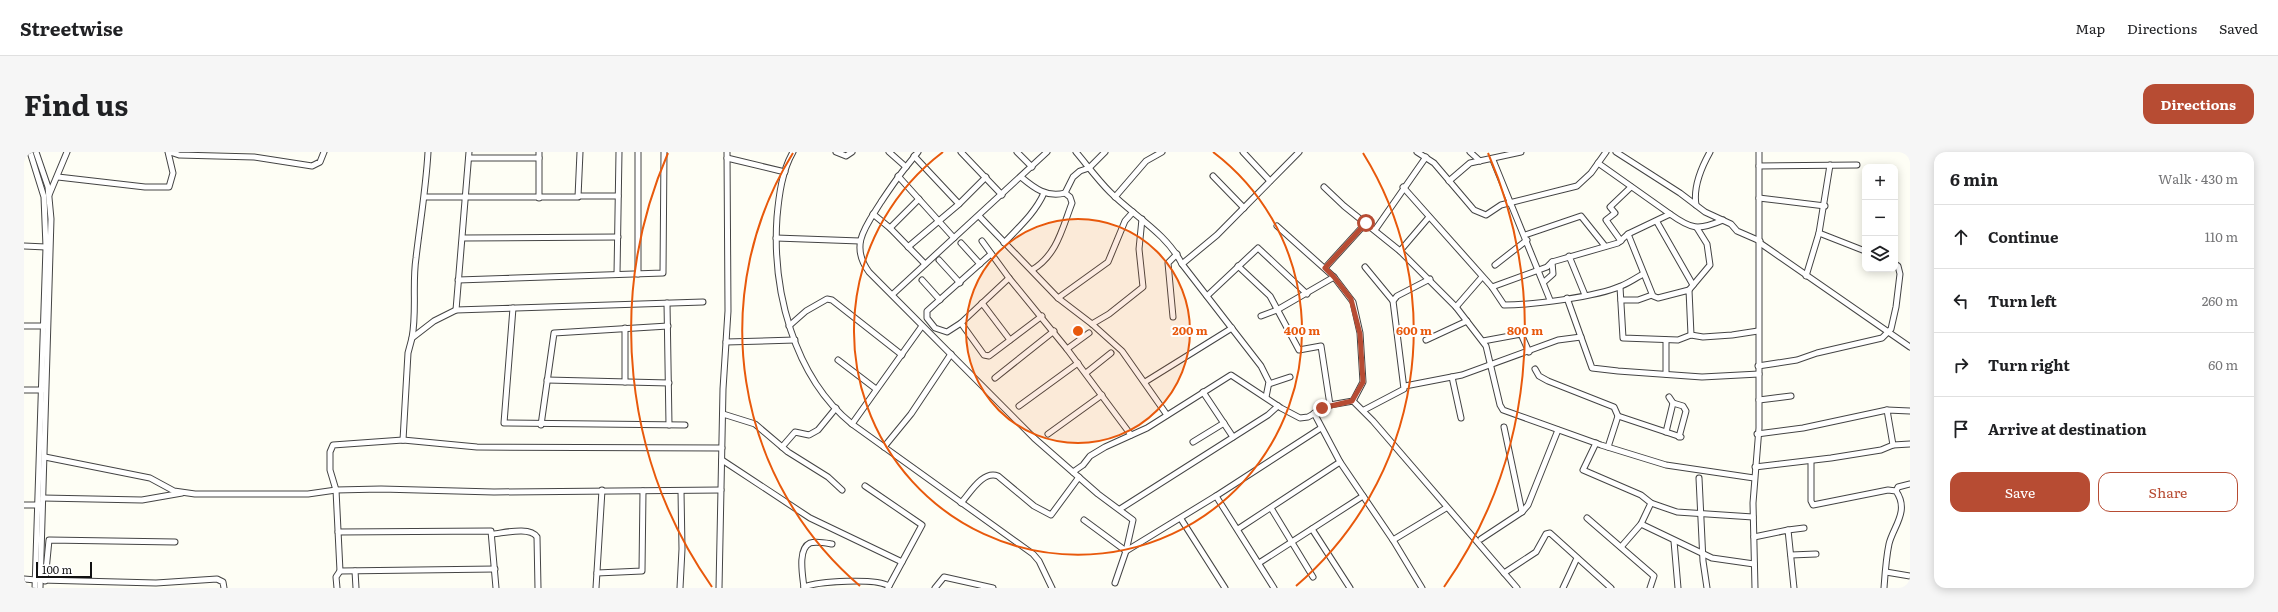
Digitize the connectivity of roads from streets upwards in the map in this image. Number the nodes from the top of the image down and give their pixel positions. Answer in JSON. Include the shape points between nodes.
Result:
{"nodes":[{"id":1,"x":30,"y":152,"type":"edge"},
{"id":2,"x":36,"y":152,"type":"edge"},
{"id":3,"x":67,"y":152,"type":"edge"},
{"id":4,"x":169,"y":152,"type":"edge"},
{"id":5,"x":324,"y":152,"type":"edge"},
{"id":6,"x":428,"y":152,"type":"edge"},
{"id":7,"x":469,"y":152,"type":"edge"},
{"id":8,"x":539,"y":152,"type":"edge"},
{"id":9,"x":580,"y":152,"type":"edge"},
{"id":10,"x":618,"y":152,"type":"edge"},
{"id":11,"x":638,"y":152,"type":"edge"},
{"id":12,"x":664,"y":152,"type":"edge"},
{"id":13,"x":726,"y":152,"type":"edge"},
{"id":14,"x":793,"y":152,"type":"edge"},
{"id":15,"x":836,"y":152,"type":"edge"},
{"id":16,"x":852,"y":152,"type":"edge"},
{"id":17,"x":889,"y":152,"type":"edge"},
{"id":18,"x":961,"y":152,"type":"edge"},
{"id":19,"x":1017,"y":152,"type":"edge"},
{"id":20,"x":1047,"y":152,"type":"edge"},
{"id":21,"x":1076,"y":152,"type":"edge"},
{"id":22,"x":1106,"y":152,"type":"edge"},
{"id":23,"x":1162,"y":152,"type":"edge"},
{"id":24,"x":1243,"y":152,"type":"edge"},
{"id":25,"x":1299,"y":152,"type":"edge"},
{"id":26,"x":1417,"y":152,"type":"edge"},
{"id":27,"x":1470,"y":152,"type":"edge"},
{"id":28,"x":1521,"y":152,"type":"edge"},
{"id":29,"x":1606,"y":152,"type":"edge"},
{"id":30,"x":1616,"y":152,"type":"edge"},
{"id":31,"x":1710,"y":152,"type":"edge"},
{"id":32,"x":1759,"y":152,"type":"edge"},
{"id":33,"x":916,"y":154,"type":"edge"},
{"id":34,"x":255,"y":155,"type":"edge"},
{"id":35,"x":1426,"y":157,"type":"junction"},
{"id":36,"x":469,"y":158,"type":"junction"},
{"id":37,"x":538,"y":158,"type":"junction"},
{"id":38,"x":727,"y":158,"type":"junction"},
{"id":39,"x":1493,"y":160,"type":"junction"},
{"id":40,"x":1480,"y":161,"type":"junction"},
{"id":41,"x":1598,"y":163,"type":"junction"},
{"id":42,"x":1830,"y":165,"type":"junction"},
{"id":43,"x":1857,"y":165,"type":"dead end"},
{"id":44,"x":1759,"y":166,"type":"junction"},
{"id":45,"x":906,"y":167,"type":"junction"},
{"id":46,"x":1032,"y":167,"type":"junction"},
{"id":47,"x":1089,"y":168,"type":"junction"},
{"id":48,"x":785,"y":172,"type":"junction"},
{"id":49,"x":898,"y":176,"type":"junction"},
{"id":50,"x":1213,"y":176,"type":"dead end"},
{"id":51,"x":58,"y":177,"type":"junction"},
{"id":52,"x":986,"y":177,"type":"junction"},
{"id":53,"x":1021,"y":178,"type":"junction"},
{"id":54,"x":1270,"y":181,"type":"junction"},
{"id":55,"x":1450,"y":181,"type":"junction"},
{"id":56,"x":1324,"y":187,"type":"dead end"},
{"id":57,"x":1403,"y":187,"type":"junction"},
{"id":58,"x":1631,"y":187,"type":"junction"},
{"id":59,"x":1044,"y":193,"type":"junction"},
{"id":60,"x":1064,"y":193,"type":"junction"},
{"id":61,"x":49,"y":195,"type":"junction"},
{"id":62,"x":1002,"y":195,"type":"junction"},
{"id":63,"x":579,"y":196,"type":"junction"},
{"id":64,"x":618,"y":196,"type":"junction"},
{"id":65,"x":1115,"y":196,"type":"junction"},
{"id":66,"x":425,"y":197,"type":"junction"},
{"id":67,"x":539,"y":198,"type":"junction"},
{"id":68,"x":1759,"y":198,"type":"junction"},
{"id":69,"x":466,"y":199,"type":"junction"},
{"id":70,"x":919,"y":199,"type":"junction"},
{"id":71,"x":1511,"y":202,"type":"junction"},
{"id":72,"x":959,"y":204,"type":"junction"},
{"id":73,"x":1696,"y":205,"type":"junction"},
{"id":74,"x":1824,"y":206,"type":"junction"},
{"id":75,"x":1244,"y":208,"type":"junction"},
{"id":76,"x":1134,"y":212,"type":"junction"},
{"id":77,"x":873,"y":214,"type":"junction"},
{"id":78,"x":1670,"y":214,"type":"junction"},
{"id":79,"x":979,"y":216,"type":"junction"},
{"id":80,"x":1429,"y":217,"type":"junction"},
{"id":81,"x":1142,"y":219,"type":"junction"},
{"id":82,"x":939,"y":220,"type":"junction"},
{"id":83,"x":1723,"y":220,"type":"junction"},
{"id":84,"x":1657,"y":222,"type":"junction"},
{"id":85,"x":1366,"y":223,"type":"junction"},
{"id":86,"x":1277,"y":226,"type":"dead end"},
{"id":87,"x":890,"y":228,"type":"junction"},
{"id":88,"x":1697,"y":228,"type":"junction"},
{"id":89,"x":1375,"y":230,"type":"junction"},
{"id":90,"x":1819,"y":233,"type":"junction"},
{"id":91,"x":1628,"y":234,"type":"junction"},
{"id":92,"x":618,"y":237,"type":"junction"},
{"id":93,"x":463,"y":238,"type":"junction"},
{"id":94,"x":776,"y":238,"type":"junction"},
{"id":95,"x":954,"y":238,"type":"junction"},
{"id":96,"x":1526,"y":238,"type":"junction"},
{"id":97,"x":860,"y":241,"type":"junction"},
{"id":98,"x":982,"y":241,"type":"dead end"},
{"id":99,"x":1621,"y":241,"type":"junction"},
{"id":100,"x":1760,"y":242,"type":"junction"},
{"id":101,"x":961,"y":243,"type":"dead end"},
{"id":102,"x":1004,"y":243,"type":"junction"},
{"id":103,"x":24,"y":246,"type":"edge"},
{"id":104,"x":1605,"y":246,"type":"junction"},
{"id":105,"x":46,"y":247,"type":"junction"},
{"id":106,"x":908,"y":247,"type":"junction"},
{"id":107,"x":1862,"y":250,"type":"edge"},
{"id":108,"x":1400,"y":251,"type":"junction"},
{"id":109,"x":991,"y":254,"type":"junction"},
{"id":110,"x":1178,"y":254,"type":"junction"},
{"id":111,"x":1569,"y":256,"type":"junction"},
{"id":112,"x":939,"y":260,"type":"dead end"},
{"id":113,"x":1552,"y":262,"type":"junction"},
{"id":114,"x":925,"y":264,"type":"junction"},
{"id":115,"x":980,"y":264,"type":"junction"},
{"id":116,"x":1182,"y":264,"type":"junction"},
{"id":117,"x":1495,"y":265,"type":"dead end"},
{"id":118,"x":1238,"y":266,"type":"junction"},
{"id":119,"x":1898,"y":266,"type":"edge"},
{"id":120,"x":1365,"y":267,"type":"dead end"},
{"id":121,"x":1325,"y":268,"type":"junction"},
{"id":122,"x":1032,"y":270,"type":"junction"},
{"id":123,"x":1539,"y":270,"type":"junction"},
{"id":124,"x":617,"y":274,"type":"junction"},
{"id":125,"x":638,"y":274,"type":"junction"},
{"id":126,"x":1643,"y":274,"type":"junction"},
{"id":127,"x":1806,"y":276,"type":"junction"},
{"id":128,"x":1334,"y":277,"type":"junction"},
{"id":129,"x":1482,"y":277,"type":"junction"},
{"id":130,"x":1009,"y":278,"type":"junction"},
{"id":131,"x":1430,"y":279,"type":"junction"},
{"id":132,"x":458,"y":280,"type":"junction"},
{"id":133,"x":922,"y":280,"type":"dead end"},
{"id":134,"x":960,"y":282,"type":"junction"},
{"id":135,"x":1544,"y":282,"type":"junction"},
{"id":136,"x":1693,"y":285,"type":"junction"},
{"id":137,"x":1492,"y":287,"type":"junction"},
{"id":138,"x":1620,"y":287,"type":"junction"},
{"id":139,"x":1689,"y":290,"type":"junction"},
{"id":140,"x":893,"y":294,"type":"junction"},
{"id":141,"x":1307,"y":294,"type":"junction"},
{"id":142,"x":1585,"y":295,"type":"junction"},
{"id":143,"x":1652,"y":295,"type":"junction"},
{"id":144,"x":1207,"y":296,"type":"junction"},
{"id":145,"x":1058,"y":298,"type":"junction"},
{"id":146,"x":1567,"y":298,"type":"junction"},
{"id":147,"x":940,"y":300,"type":"junction"},
{"id":148,"x":1550,"y":300,"type":"junction"},
{"id":149,"x":1621,"y":300,"type":"junction"},
{"id":150,"x":1393,"y":301,"type":"junction"},
{"id":151,"x":703,"y":302,"type":"dead end"},
{"id":152,"x":667,"y":303,"type":"junction"},
{"id":153,"x":982,"y":303,"type":"junction"},
{"id":154,"x":1456,"y":307,"type":"junction"},
{"id":155,"x":513,"y":308,"type":"junction"},
{"id":156,"x":456,"y":310,"type":"junction"},
{"id":157,"x":1277,"y":310,"type":"junction"},
{"id":158,"x":1042,"y":316,"type":"junction"},
{"id":159,"x":1261,"y":316,"type":"dead end"},
{"id":160,"x":1173,"y":317,"type":"dead end"},
{"id":161,"x":1467,"y":321,"type":"junction"},
{"id":162,"x":961,"y":323,"type":"junction"},
{"id":163,"x":1092,"y":324,"type":"junction"},
{"id":164,"x":24,"y":326,"type":"edge"},
{"id":165,"x":44,"y":326,"type":"junction"},
{"id":166,"x":668,"y":326,"type":"junction"},
{"id":167,"x":789,"y":326,"type":"junction"},
{"id":168,"x":922,"y":326,"type":"junction"},
{"id":169,"x":625,"y":328,"type":"junction"},
{"id":170,"x":1232,"y":328,"type":"junction"},
{"id":171,"x":1054,"y":331,"type":"junction"},
{"id":172,"x":1758,"y":331,"type":"junction"},
{"id":173,"x":1089,"y":333,"type":"dead end"},
{"id":174,"x":1887,"y":333,"type":"junction"},
{"id":175,"x":1691,"y":336,"type":"junction"},
{"id":176,"x":1580,"y":337,"type":"junction"},
{"id":177,"x":412,"y":338,"type":"junction"},
{"id":178,"x":795,"y":340,"type":"junction"},
{"id":179,"x":1010,"y":340,"type":"junction"},
{"id":180,"x":1426,"y":340,"type":"dead end"},
{"id":181,"x":1666,"y":340,"type":"junction"},
{"id":182,"x":1483,"y":341,"type":"junction"},
{"id":183,"x":726,"y":342,"type":"junction"},
{"id":184,"x":1910,"y":348,"type":"edge"},
{"id":185,"x":1067,"y":349,"type":"junction"},
{"id":186,"x":1529,"y":352,"type":"junction"},
{"id":187,"x":1111,"y":353,"type":"dead end"},
{"id":188,"x":951,"y":354,"type":"junction"},
{"id":189,"x":902,"y":355,"type":"junction"},
{"id":190,"x":838,"y":360,"type":"dead end"},
{"id":191,"x":1078,"y":363,"type":"junction"},
{"id":192,"x":1491,"y":364,"type":"junction"},
{"id":193,"x":1758,"y":366,"type":"junction"},
{"id":194,"x":1535,"y":369,"type":"dead end"},
{"id":195,"x":1086,"y":373,"type":"junction"},
{"id":196,"x":1666,"y":374,"type":"junction"},
{"id":197,"x":1759,"y":374,"type":"junction"},
{"id":198,"x":1290,"y":377,"type":"dead end"},
{"id":199,"x":1452,"y":377,"type":"junction"},
{"id":200,"x":995,"y":378,"type":"dead end"},
{"id":201,"x":547,"y":380,"type":"junction"},
{"id":202,"x":625,"y":382,"type":"junction"},
{"id":203,"x":1145,"y":382,"type":"junction"},
{"id":204,"x":669,"y":383,"type":"junction"},
{"id":205,"x":1269,"y":384,"type":"junction"},
{"id":206,"x":1405,"y":386,"type":"junction"},
{"id":207,"x":876,"y":388,"type":"junction"},
{"id":208,"x":24,"y":390,"type":"edge"},
{"id":209,"x":42,"y":390,"type":"junction"},
{"id":210,"x":1203,"y":392,"type":"junction"},
{"id":211,"x":1102,"y":396,"type":"junction"},
{"id":212,"x":1669,"y":396,"type":"dead end"},
{"id":213,"x":1791,"y":396,"type":"dead end"},
{"id":214,"x":1266,"y":397,"type":"junction"},
{"id":215,"x":1759,"y":400,"type":"junction"},
{"id":216,"x":1352,"y":401,"type":"junction"},
{"id":217,"x":1673,"y":403,"type":"junction"},
{"id":218,"x":1330,"y":405,"type":"junction"},
{"id":219,"x":1019,"y":406,"type":"dead end"},
{"id":220,"x":1278,"y":406,"type":"junction"},
{"id":221,"x":836,"y":408,"type":"junction"},
{"id":222,"x":1364,"y":410,"type":"junction"},
{"id":223,"x":1887,"y":410,"type":"junction"},
{"id":224,"x":1910,"y":411,"type":"edge"},
{"id":225,"x":1314,"y":413,"type":"junction"},
{"id":226,"x":723,"y":414,"type":"junction"},
{"id":227,"x":1167,"y":414,"type":"junction"},
{"id":228,"x":1618,"y":416,"type":"junction"},
{"id":229,"x":1461,"y":418,"type":"dead end"},
{"id":230,"x":1224,"y":423,"type":"junction"},
{"id":231,"x":852,"y":424,"type":"junction"},
{"id":232,"x":541,"y":425,"type":"junction"},
{"id":233,"x":669,"y":425,"type":"junction"},
{"id":234,"x":684,"y":425,"type":"dead end"},
{"id":235,"x":1504,"y":427,"type":"dead end"},
{"id":236,"x":1321,"y":428,"type":"junction"},
{"id":237,"x":1558,"y":430,"type":"junction"},
{"id":238,"x":1666,"y":432,"type":"junction"},
{"id":239,"x":1048,"y":434,"type":"dead end"},
{"id":240,"x":1757,"y":434,"type":"junction"},
{"id":241,"x":1131,"y":435,"type":"junction"},
{"id":242,"x":1233,"y":436,"type":"junction"},
{"id":243,"x":403,"y":440,"type":"junction"},
{"id":244,"x":1193,"y":442,"type":"dead end"},
{"id":245,"x":1596,"y":443,"type":"junction"},
{"id":246,"x":1893,"y":444,"type":"junction"},
{"id":247,"x":1910,"y":444,"type":"edge"},
{"id":248,"x":782,"y":447,"type":"junction"},
{"id":249,"x":884,"y":447,"type":"junction"},
{"id":250,"x":1608,"y":447,"type":"junction"},
{"id":251,"x":722,"y":448,"type":"junction"},
{"id":252,"x":44,"y":457,"type":"junction"},
{"id":253,"x":722,"y":460,"type":"junction"},
{"id":254,"x":1811,"y":461,"type":"junction"},
{"id":255,"x":1340,"y":462,"type":"junction"},
{"id":256,"x":1755,"y":467,"type":"junction"},
{"id":257,"x":1073,"y":472,"type":"junction"},
{"id":258,"x":1079,"y":477,"type":"junction"},
{"id":259,"x":1699,"y":478,"type":"dead end"},
{"id":260,"x":1754,"y":478,"type":"junction"},
{"id":261,"x":1910,"y":484,"type":"edge"},
{"id":262,"x":865,"y":486,"type":"dead end"},
{"id":263,"x":336,"y":490,"type":"junction"},
{"id":264,"x":602,"y":490,"type":"junction"},
{"id":265,"x":721,"y":490,"type":"junction"},
{"id":266,"x":842,"y":490,"type":"dead end"},
{"id":267,"x":643,"y":491,"type":"junction"},
{"id":268,"x":680,"y":491,"type":"junction"},
{"id":269,"x":1896,"y":491,"type":"junction"},
{"id":270,"x":182,"y":493,"type":"junction"},
{"id":271,"x":1216,"y":496,"type":"junction"},
{"id":272,"x":1363,"y":496,"type":"junction"},
{"id":273,"x":43,"y":498,"type":"junction"},
{"id":274,"x":961,"y":503,"type":"junction"},
{"id":275,"x":1651,"y":503,"type":"junction"},
{"id":276,"x":24,"y":505,"type":"edge"},
{"id":277,"x":41,"y":505,"type":"junction"},
{"id":278,"x":1271,"y":508,"type":"junction"},
{"id":279,"x":1446,"y":508,"type":"junction"},
{"id":280,"x":1120,"y":509,"type":"junction"},
{"id":281,"x":1522,"y":512,"type":"junction"},
{"id":282,"x":1702,"y":514,"type":"junction"},
{"id":283,"x":1753,"y":517,"type":"junction"},
{"id":284,"x":1587,"y":518,"type":"dead end"},
{"id":285,"x":1181,"y":519,"type":"junction"},
{"id":286,"x":1084,"y":520,"type":"dead end"},
{"id":287,"x":1641,"y":524,"type":"junction"},
{"id":288,"x":1804,"y":528,"type":"dead end"},
{"id":289,"x":1238,"y":529,"type":"junction"},
{"id":290,"x":1312,"y":529,"type":"junction"},
{"id":291,"x":1788,"y":530,"type":"junction"},
{"id":292,"x":338,"y":532,"type":"junction"},
{"id":293,"x":493,"y":534,"type":"junction"},
{"id":294,"x":1754,"y":537,"type":"junction"},
{"id":295,"x":1481,"y":539,"type":"dead end"},
{"id":296,"x":1393,"y":540,"type":"junction"},
{"id":297,"x":1674,"y":541,"type":"junction"},
{"id":298,"x":175,"y":542,"type":"dead end"},
{"id":299,"x":1292,"y":542,"type":"junction"},
{"id":300,"x":832,"y":544,"type":"dead end"},
{"id":301,"x":1621,"y":547,"type":"junction"},
{"id":302,"x":1126,"y":551,"type":"junction"},
{"id":303,"x":1702,"y":554,"type":"junction"},
{"id":304,"x":1816,"y":554,"type":"dead end"},
{"id":305,"x":1791,"y":555,"type":"junction"},
{"id":306,"x":1577,"y":558,"type":"junction"},
{"id":307,"x":902,"y":562,"type":"junction"},
{"id":308,"x":1259,"y":563,"type":"junction"},
{"id":309,"x":1754,"y":564,"type":"junction"},
{"id":310,"x":495,"y":569,"type":"junction"},
{"id":311,"x":340,"y":571,"type":"junction"},
{"id":312,"x":355,"y":571,"type":"junction"},
{"id":313,"x":1886,"y":572,"type":"junction"},
{"id":314,"x":597,"y":573,"type":"junction"},
{"id":315,"x":1504,"y":573,"type":"junction"},
{"id":316,"x":1910,"y":576,"type":"edge"},
{"id":317,"x":1313,"y":577,"type":"dead end"},
{"id":318,"x":24,"y":579,"type":"edge"},
{"id":319,"x":41,"y":580,"type":"junction"},
{"id":320,"x":1115,"y":583,"type":"dead end"},
{"id":321,"x":71,"y":585,"type":"edge"},
{"id":322,"x":189,"y":585,"type":"edge"},
{"id":323,"x":156,"y":586,"type":"edge"},
{"id":324,"x":804,"y":587,"type":"edge"},
{"id":325,"x":888,"y":587,"type":"edge"},
{"id":326,"x":35,"y":588,"type":"edge"},
{"id":327,"x":40,"y":588,"type":"edge"},
{"id":328,"x":224,"y":588,"type":"edge"},
{"id":329,"x":337,"y":588,"type":"edge"},
{"id":330,"x":356,"y":588,"type":"edge"},
{"id":331,"x":496,"y":588,"type":"edge"},
{"id":332,"x":538,"y":588,"type":"edge"},
{"id":333,"x":596,"y":588,"type":"edge"},
{"id":334,"x":680,"y":588,"type":"edge"},
{"id":335,"x":719,"y":588,"type":"edge"},
{"id":336,"x":935,"y":588,"type":"edge"},
{"id":337,"x":993,"y":588,"type":"edge"},
{"id":338,"x":1052,"y":588,"type":"edge"},
{"id":339,"x":1225,"y":588,"type":"edge"},
{"id":340,"x":1274,"y":588,"type":"edge"},
{"id":341,"x":1350,"y":588,"type":"edge"},
{"id":342,"x":1422,"y":588,"type":"edge"},
{"id":343,"x":1517,"y":588,"type":"edge"},
{"id":344,"x":1562,"y":588,"type":"edge"},
{"id":345,"x":1611,"y":588,"type":"edge"},
{"id":346,"x":1650,"y":588,"type":"edge"},
{"id":347,"x":1678,"y":588,"type":"edge"},
{"id":348,"x":1707,"y":588,"type":"edge"},
{"id":349,"x":1755,"y":588,"type":"edge"},
{"id":350,"x":1794,"y":588,"type":"edge"},
{"id":351,"x":1884,"y":588,"type":"edge"}],
"edges":[{"from":1,"to":105,"type":"street","via":[[44,197]]},
{"from":2,"to":61,"type":"street"},
{"from":3,"to":51,"type":"street"},
{"from":4,"to":34,"type":"street"},
{"from":4,"to":51,"type":"street","via":[[173,173],[169,186],[129,186]]},
{"from":5,"to":34,"type":"street","via":[[320,162],[312,166]]},
{"from":6,"to":66,"type":"street"},
{"from":7,"to":36,"type":"street"},
{"from":8,"to":37,"type":"street"},
{"from":9,"to":63,"type":"street"},
{"from":10,"to":64,"type":"street"},
{"from":11,"to":125,"type":"street"},
{"from":12,"to":125,"type":"street","via":[[663,273]]},
{"from":13,"to":38,"type":"street"},
{"from":14,"to":48,"type":"street"},
{"from":15,"to":16,"type":"street","via":[[846,156]]},
{"from":17,"to":45,"type":"street"},
{"from":18,"to":52,"type":"street"},
{"from":19,"to":46,"type":"street"},
{"from":20,"to":46,"type":"street"},
{"from":21,"to":47,"type":"street"},
{"from":22,"to":47,"type":"street"},
{"from":23,"to":65,"type":"street","via":[[1146,161]]},
{"from":24,"to":54,"type":"street"},
{"from":25,"to":54,"type":"street"},
{"from":26,"to":35,"type":"street"},
{"from":27,"to":40,"type":"street"},
{"from":28,"to":39,"type":"street","via":[[1503,155]]},
{"from":29,"to":41,"type":"street"},
{"from":30,"to":73,"type":"street"},
{"from":31,"to":73,"type":"street","via":[[1696,186]]},
{"from":32,"to":44,"type":"street"},
{"from":33,"to":45,"type":"street"},
{"from":33,"to":72,"type":"street"},
{"from":35,"to":55,"type":"street","via":[[1434,162]]},
{"from":35,"to":57,"type":"street"},
{"from":36,"to":37,"type":"street"},
{"from":36,"to":69,"type":"street"},
{"from":37,"to":67,"type":"street"},
{"from":38,"to":48,"type":"street"},
{"from":38,"to":183,"type":"street"},
{"from":39,"to":40,"type":"street"},
{"from":39,"to":71,"type":"street"},
{"from":40,"to":55,"type":"street","via":[[1470,163]]},
{"from":41,"to":58,"type":"street"},
{"from":41,"to":71,"type":"street","via":[[1577,186]]},
{"from":42,"to":43,"type":"street"},
{"from":42,"to":44,"type":"street"},
{"from":42,"to":74,"type":"street"},
{"from":44,"to":68,"type":"street"},
{"from":45,"to":49,"type":"street"},
{"from":46,"to":53,"type":"street"},
{"from":47,"to":60,"type":"street","via":[[1080,171]]},
{"from":47,"to":65,"type":"street"},
{"from":48,"to":94,"type":"street","via":[[778,206]]},
{"from":49,"to":70,"type":"street"},
{"from":49,"to":77,"type":"street"},
{"from":50,"to":75,"type":"street"},
{"from":51,"to":61,"type":"street"},
{"from":52,"to":62,"type":"street"},
{"from":52,"to":72,"type":"street"},
{"from":53,"to":59,"type":"street"},
{"from":53,"to":62,"type":"street"},
{"from":54,"to":75,"type":"street"},
{"from":55,"to":71,"type":"street","via":[[1474,210],[1486,215]]},
{"from":56,"to":85,"type":"street"},
{"from":57,"to":80,"type":"street"},
{"from":57,"to":89,"type":"street"},
{"from":58,"to":78,"type":"street"},
{"from":58,"to":99,"type":"street","via":[[1610,207],[1615,213],[1606,220]]},
{"from":59,"to":60,"type":"street","via":[[1057,196]]},
{"from":59,"to":102,"type":"street","via":[[1029,217]]},
{"from":60,"to":122,"type":"street","via":[[1070,197],[1072,203],[1054,249],[1047,259]]},
{"from":61,"to":252,"type":"street","via":[[50,284]]},
{"from":62,"to":79,"type":"street"},
{"from":63,"to":64,"type":"street"},
{"from":63,"to":67,"type":"street"},
{"from":64,"to":92,"type":"street"},
{"from":65,"to":76,"type":"street"},
{"from":66,"to":69,"type":"street"},
{"from":66,"to":177,"type":"street","via":[[415,259],[415,318]]},
{"from":67,"to":69,"type":"street"},
{"from":68,"to":74,"type":"street"},
{"from":68,"to":100,"type":"street"},
{"from":69,"to":93,"type":"street"},
{"from":70,"to":82,"type":"street"},
{"from":70,"to":87,"type":"street"},
{"from":71,"to":96,"type":"street"},
{"from":72,"to":82,"type":"street"},
{"from":73,"to":83,"type":"street"},
{"from":74,"to":90,"type":"street"},
{"from":75,"to":116,"type":"street"},
{"from":76,"to":81,"type":"street"},
{"from":76,"to":145,"type":"street","via":[[1125,221],[1108,262]]},
{"from":77,"to":87,"type":"street"},
{"from":77,"to":97,"type":"street"},
{"from":78,"to":84,"type":"street"},
{"from":78,"to":88,"type":"street","via":[[1685,225]]},
{"from":79,"to":95,"type":"street"},
{"from":79,"to":102,"type":"street"},
{"from":80,"to":108,"type":"street"},
{"from":80,"to":129,"type":"street"},
{"from":81,"to":110,"type":"street"},
{"from":81,"to":163,"type":"street","via":[[1139,249],[1143,287]]},
{"from":82,"to":95,"type":"street"},
{"from":82,"to":106,"type":"street"},
{"from":83,"to":88,"type":"street"},
{"from":83,"to":100,"type":"street","via":[[1737,232]]},
{"from":84,"to":91,"type":"street"},
{"from":84,"to":136,"type":"street"},
{"from":85,"to":89,"type":"street"},
{"from":85,"to":121,"type":"street"},
{"from":86,"to":121,"type":"street"},
{"from":87,"to":106,"type":"street"},
{"from":88,"to":136,"type":"street","via":[[1707,244],[1711,263]]},
{"from":89,"to":108,"type":"street"},
{"from":90,"to":107,"type":"street"},
{"from":90,"to":127,"type":"street"},
{"from":91,"to":99,"type":"street"},
{"from":91,"to":126,"type":"street","via":[[1639,257]]},
{"from":92,"to":93,"type":"street"},
{"from":92,"to":124,"type":"street"},
{"from":93,"to":132,"type":"street"},
{"from":94,"to":97,"type":"street"},
{"from":94,"to":167,"type":"street","via":[[780,294]]},
{"from":95,"to":114,"type":"street"},
{"from":96,"to":104,"type":"street","via":[[1581,216]]},
{"from":96,"to":117,"type":"street"},
{"from":96,"to":123,"type":"street"},
{"from":97,"to":140,"type":"street","via":[[861,258],[865,266]]},
{"from":98,"to":109,"type":"street"},
{"from":99,"to":104,"type":"street"},
{"from":100,"to":127,"type":"street"},
{"from":100,"to":172,"type":"street"},
{"from":101,"to":115,"type":"street"},
{"from":102,"to":122,"type":"street"},
{"from":103,"to":105,"type":"street"},
{"from":104,"to":111,"type":"street"},
{"from":105,"to":165,"type":"street"},
{"from":106,"to":114,"type":"street"},
{"from":108,"to":131,"type":"street"},
{"from":109,"to":115,"type":"street"},
{"from":109,"to":130,"type":"street"},
{"from":110,"to":116,"type":"street"},
{"from":110,"to":160,"type":"street","via":[[1168,264]]},
{"from":111,"to":113,"type":"street"},
{"from":111,"to":142,"type":"street"},
{"from":112,"to":134,"type":"street"},
{"from":113,"to":123,"type":"street"},
{"from":113,"to":135,"type":"street","via":[[1553,274]]},
{"from":114,"to":140,"type":"street"},
{"from":115,"to":134,"type":"street"},
{"from":116,"to":144,"type":"street"},
{"from":118,"to":141,"type":"street","via":[[1258,248]]},
{"from":118,"to":144,"type":"street"},
{"from":118,"to":157,"type":"street","via":[[1270,296]]},
{"from":119,"to":174,"type":"street","via":[[1900,274],[1896,307],[1893,324]]},
{"from":120,"to":150,"type":"street"},
{"from":121,"to":128,"type":"street"},
{"from":122,"to":145,"type":"street"},
{"from":123,"to":135,"type":"street"},
{"from":123,"to":137,"type":"street"},
{"from":124,"to":125,"type":"street"},
{"from":124,"to":132,"type":"street"},
{"from":126,"to":138,"type":"street"},
{"from":126,"to":143,"type":"street"},
{"from":127,"to":174,"type":"street"},
{"from":128,"to":141,"type":"street"},
{"from":128,"to":216,"type":"street","via":[[1353,302],[1360,334],[1363,382]]},
{"from":129,"to":137,"type":"street"},
{"from":129,"to":154,"type":"street"},
{"from":130,"to":153,"type":"street"},
{"from":130,"to":158,"type":"street"},
{"from":131,"to":150,"type":"street","via":[[1397,296]]},
{"from":131,"to":154,"type":"street"},
{"from":132,"to":156,"type":"street"},
{"from":133,"to":147,"type":"street"},
{"from":134,"to":147,"type":"street"},
{"from":135,"to":148,"type":"street"},
{"from":136,"to":139,"type":"street"},
{"from":137,"to":148,"type":"street","via":[[1504,305]]},
{"from":138,"to":142,"type":"street"},
{"from":138,"to":149,"type":"street"},
{"from":139,"to":143,"type":"street","via":[[1658,298]]},
{"from":139,"to":175,"type":"street"},
{"from":140,"to":168,"type":"street"},
{"from":141,"to":157,"type":"street"},
{"from":142,"to":146,"type":"street"},
{"from":143,"to":149,"type":"street","via":[[1638,300]]},
{"from":144,"to":170,"type":"street"},
{"from":145,"to":163,"type":"street"},
{"from":146,"to":148,"type":"street"},
{"from":146,"to":176,"type":"street"},
{"from":147,"to":162,"type":"street","via":[[926,315],[936,328],[947,332]]},
{"from":149,"to":181,"type":"street","via":[[1623,338]]},
{"from":150,"to":206,"type":"street"},
{"from":151,"to":152,"type":"street"},
{"from":152,"to":155,"type":"street"},
{"from":152,"to":166,"type":"street"},
{"from":153,"to":162,"type":"street"},
{"from":153,"to":179,"type":"street"},
{"from":154,"to":161,"type":"street"},
{"from":155,"to":156,"type":"street"},
{"from":155,"to":232,"type":"street","via":[[503,421],[508,424]]},
{"from":156,"to":177,"type":"street","via":[[434,321]]},
{"from":157,"to":159,"type":"street"},
{"from":157,"to":218,"type":"street","via":[[1300,350],[1321,346]]},
{"from":158,"to":171,"type":"street"},
{"from":158,"to":179,"type":"street"},
{"from":161,"to":180,"type":"street"},
{"from":161,"to":182,"type":"street"},
{"from":162,"to":179,"type":"street","via":[[987,356]]},
{"from":163,"to":203,"type":"street","via":[[1122,351]]},
{"from":164,"to":165,"type":"street"},
{"from":165,"to":209,"type":"street"},
{"from":166,"to":169,"type":"street"},
{"from":166,"to":204,"type":"street"},
{"from":167,"to":178,"type":"street"},
{"from":167,"to":189,"type":"street","via":[[806,311],[827,299],[832,300]]},
{"from":168,"to":188,"type":"street"},
{"from":168,"to":189,"type":"street"},
{"from":169,"to":201,"type":"street","via":[[554,333]]},
{"from":169,"to":202,"type":"street"},
{"from":170,"to":203,"type":"street"},
{"from":170,"to":205,"type":"street","via":[[1261,366]]},
{"from":171,"to":185,"type":"street"},
{"from":171,"to":200,"type":"street"},
{"from":172,"to":175,"type":"street","via":[[1732,335]]},
{"from":172,"to":193,"type":"street"},
{"from":173,"to":185,"type":"street"},
{"from":174,"to":184,"type":"street"},
{"from":174,"to":193,"type":"street","via":[[1878,340],[1817,353],[1797,360]]},
{"from":175,"to":181,"type":"street","via":[[1686,339]]},
{"from":176,"to":186,"type":"street","via":[[1558,340]]},
{"from":176,"to":196,"type":"street","via":[[1592,368]]},
{"from":177,"to":243,"type":"street","via":[[407,366]]},
{"from":178,"to":183,"type":"street"},
{"from":178,"to":221,"type":"street","via":[[816,382]]},
{"from":181,"to":196,"type":"street"},
{"from":182,"to":186,"type":"street","via":[[1521,334]]},
{"from":182,"to":192,"type":"street"},
{"from":183,"to":226,"type":"street"},
{"from":185,"to":191,"type":"street"},
{"from":186,"to":192,"type":"street"},
{"from":187,"to":195,"type":"street"},
{"from":188,"to":249,"type":"street","via":[[911,414]]},
{"from":188,"to":257,"type":"street","via":[[1034,438]]},
{"from":189,"to":207,"type":"street"},
{"from":190,"to":207,"type":"street"},
{"from":191,"to":195,"type":"street"},
{"from":191,"to":219,"type":"street"},
{"from":192,"to":199,"type":"street"},
{"from":192,"to":237,"type":"street","via":[[1503,410]]},
{"from":193,"to":197,"type":"street"},
{"from":194,"to":228,"type":"street","via":[[1539,376],[1548,381],[1614,407]]},
{"from":195,"to":211,"type":"street"},
{"from":196,"to":197,"type":"street","via":[[1702,377]]},
{"from":197,"to":215,"type":"street"},
{"from":198,"to":205,"type":"street"},
{"from":199,"to":206,"type":"street"},
{"from":199,"to":229,"type":"street"},
{"from":201,"to":202,"type":"street"},
{"from":201,"to":232,"type":"street"},
{"from":202,"to":204,"type":"street"},
{"from":203,"to":227,"type":"street"},
{"from":204,"to":233,"type":"street"},
{"from":205,"to":214,"type":"street"},
{"from":206,"to":222,"type":"street","via":[[1404,389]]},
{"from":207,"to":231,"type":"street"},
{"from":208,"to":209,"type":"street"},
{"from":209,"to":277,"type":"street"},
{"from":210,"to":214,"type":"street","via":[[1234,376]]},
{"from":210,"to":227,"type":"street"},
{"from":210,"to":230,"type":"street"},
{"from":211,"to":239,"type":"street"},
{"from":211,"to":241,"type":"street"},
{"from":212,"to":217,"type":"street"},
{"from":213,"to":215,"type":"street"},
{"from":214,"to":220,"type":"street"},
{"from":215,"to":240,"type":"street"},
{"from":216,"to":218,"type":"street"},
{"from":216,"to":222,"type":"street"},
{"from":217,"to":238,"type":"street"},
{"from":217,"to":238,"type":"street","via":[[1683,406],[1686,411],[1680,437]]},
{"from":218,"to":225,"type":"street"},
{"from":220,"to":225,"type":"street","via":[[1300,418]]},
{"from":220,"to":242,"type":"street"},
{"from":221,"to":231,"type":"street"},
{"from":221,"to":248,"type":"street","via":[[818,430],[809,435],[795,432]]},
{"from":222,"to":279,"type":"street"},
{"from":223,"to":224,"type":"street"},
{"from":223,"to":240,"type":"street","via":[[1803,428]]},
{"from":223,"to":246,"type":"street"},
{"from":225,"to":236,"type":"street"},
{"from":226,"to":248,"type":"street","via":[[756,424]]},
{"from":226,"to":251,"type":"street"},
{"from":227,"to":241,"type":"street"},
{"from":228,"to":238,"type":"street"},
{"from":228,"to":250,"type":"street"},
{"from":230,"to":242,"type":"street"},
{"from":230,"to":244,"type":"street"},
{"from":231,"to":249,"type":"street"},
{"from":232,"to":233,"type":"street"},
{"from":233,"to":234,"type":"street"},
{"from":235,"to":281,"type":"street"},
{"from":236,"to":255,"type":"street"},
{"from":236,"to":271,"type":"street"},
{"from":237,"to":245,"type":"street"},
{"from":237,"to":281,"type":"street","via":[[1528,505]]},
{"from":240,"to":256,"type":"street"},
{"from":241,"to":257,"type":"street","via":[[1094,454]]},
{"from":242,"to":280,"type":"street"},
{"from":243,"to":251,"type":"street","via":[[477,447]]},
{"from":243,"to":263,"type":"street","via":[[333,445],[330,452],[330,470]]},
{"from":245,"to":250,"type":"street"},
{"from":245,"to":275,"type":"street","via":[[1583,470],[1641,495]]},
{"from":246,"to":247,"type":"street"},
{"from":246,"to":254,"type":"street","via":[[1881,450]]},
{"from":248,"to":266,"type":"street","via":[[828,477]]},
{"from":249,"to":274,"type":"street"},
{"from":250,"to":260,"type":"street","via":[[1666,465]]},
{"from":251,"to":253,"type":"street"},
{"from":252,"to":270,"type":"street","via":[[150,478]]},
{"from":252,"to":273,"type":"street"},
{"from":253,"to":265,"type":"street"},
{"from":253,"to":307,"type":"street","via":[[810,518]]},
{"from":254,"to":256,"type":"street"},
{"from":254,"to":269,"type":"street","via":[[1810,501],[1813,504],[1888,490]]},
{"from":255,"to":272,"type":"street"},
{"from":255,"to":278,"type":"street"},
{"from":256,"to":260,"type":"street"},
{"from":257,"to":258,"type":"street"},
{"from":258,"to":274,"type":"street","via":[[1051,515],[1034,506],[996,475],[985,476]]},
{"from":258,"to":280,"type":"street"},
{"from":259,"to":282,"type":"street"},
{"from":260,"to":283,"type":"street"},
{"from":261,"to":269,"type":"street","via":[[1898,487]]},
{"from":262,"to":307,"type":"street","via":[[922,525]]},
{"from":263,"to":264,"type":"street"},
{"from":263,"to":270,"type":"street","via":[[289,494]]},
{"from":263,"to":292,"type":"street"},
{"from":264,"to":267,"type":"street"},
{"from":264,"to":314,"type":"street"},
{"from":265,"to":268,"type":"street"},
{"from":265,"to":335,"type":"street"},
{"from":267,"to":268,"type":"street"},
{"from":267,"to":314,"type":"street","via":[[642,571]]},
{"from":268,"to":334,"type":"street"},
{"from":269,"to":313,"type":"street","via":[[1902,499],[1904,509],[1901,524],[1889,543]]},
{"from":270,"to":273,"type":"street","via":[[142,500]]},
{"from":271,"to":285,"type":"street"},
{"from":271,"to":289,"type":"street"},
{"from":272,"to":290,"type":"street"},
{"from":272,"to":296,"type":"street"},
{"from":273,"to":277,"type":"street"},
{"from":274,"to":338,"type":"street","via":[[1033,554]]},
{"from":275,"to":282,"type":"street","via":[[1677,512]]},
{"from":275,"to":287,"type":"street"},
{"from":276,"to":277,"type":"street"},
{"from":277,"to":319,"type":"street"},
{"from":278,"to":289,"type":"street"},
{"from":278,"to":299,"type":"street"},
{"from":279,"to":296,"type":"street"},
{"from":279,"to":315,"type":"street"},
{"from":280,"to":302,"type":"street","via":[[1133,522]]},
{"from":281,"to":295,"type":"street"},
{"from":282,"to":283,"type":"street"},
{"from":282,"to":303,"type":"street"},
{"from":283,"to":294,"type":"street"},
{"from":284,"to":301,"type":"street"},
{"from":285,"to":302,"type":"street"},
{"from":285,"to":339,"type":"street"},
{"from":286,"to":302,"type":"street"},
{"from":287,"to":297,"type":"street"},
{"from":287,"to":301,"type":"street"},
{"from":288,"to":291,"type":"street"},
{"from":289,"to":308,"type":"street"},
{"from":290,"to":299,"type":"street"},
{"from":290,"to":341,"type":"street"},
{"from":291,"to":294,"type":"street"},
{"from":291,"to":305,"type":"street"},
{"from":292,"to":293,"type":"street","via":[[489,531]]},
{"from":292,"to":311,"type":"street"},
{"from":293,"to":310,"type":"street"},
{"from":293,"to":332,"type":"street","via":[[528,531],[535,534]]},
{"from":294,"to":309,"type":"street"},
{"from":296,"to":342,"type":"street"},
{"from":297,"to":303,"type":"street"},
{"from":297,"to":347,"type":"street"},
{"from":298,"to":319,"type":"street","via":[[49,540]]},
{"from":299,"to":308,"type":"street"},
{"from":299,"to":317,"type":"street"},
{"from":300,"to":324,"type":"street","via":[[808,545],[800,562]]},
{"from":301,"to":346,"type":"street","via":[[1654,576]]},
{"from":302,"to":320,"type":"street"},
{"from":303,"to":309,"type":"street","via":[[1712,558]]},
{"from":303,"to":348,"type":"street"},
{"from":304,"to":305,"type":"street"},
{"from":305,"to":350,"type":"street"},
{"from":306,"to":315,"type":"street","via":[[1553,535],[1547,533],[1536,552]]},
{"from":306,"to":344,"type":"street"},
{"from":306,"to":345,"type":"street"},
{"from":307,"to":325,"type":"street"},
{"from":308,"to":340,"type":"street"},
{"from":309,"to":349,"type":"street"},
{"from":310,"to":312,"type":"street"},
{"from":310,"to":331,"type":"street"},
{"from":311,"to":312,"type":"street"},
{"from":311,"to":329,"type":"street","via":[[336,577]]},
{"from":312,"to":330,"type":"street"},
{"from":313,"to":316,"type":"street"},
{"from":313,"to":351,"type":"street"},
{"from":314,"to":333,"type":"street"},
{"from":315,"to":343,"type":"street"},
{"from":318,"to":319,"type":"street"},
{"from":319,"to":321,"type":"street"},
{"from":319,"to":326,"type":"street"},
{"from":319,"to":327,"type":"street"},
{"from":321,"to":323,"type":"street"},
{"from":322,"to":323,"type":"street"},
{"from":322,"to":328,"type":"street","via":[[221,580]]},
{"from":324,"to":325,"type":"street","via":[[818,583],[873,582],[884,583]]},
{"from":336,"to":337,"type":"street","via":[[944,577]]}]}
